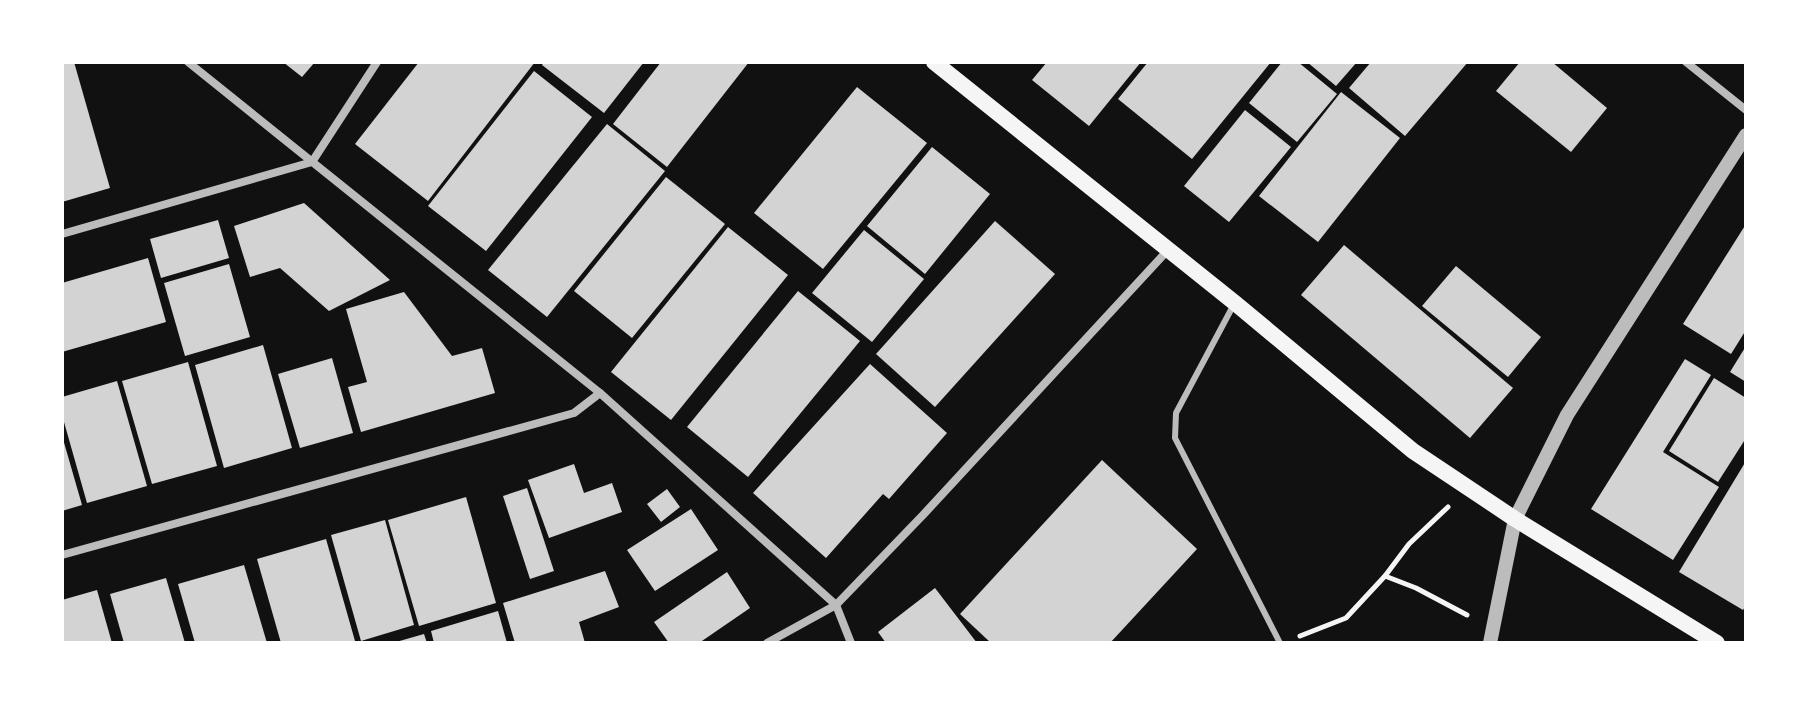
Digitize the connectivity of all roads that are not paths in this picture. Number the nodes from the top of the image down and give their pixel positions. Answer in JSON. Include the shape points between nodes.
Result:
{"nodes":[{"id":1,"x":188,"y":62,"type":"edge"},
{"id":2,"x":377,"y":62,"type":"edge"},
{"id":3,"x":934,"y":62,"type":"edge"},
{"id":4,"x":1686,"y":62,"type":"edge"},
{"id":5,"x":1746,"y":110,"type":"edge"},
{"id":6,"x":1746,"y":135,"type":"edge"},
{"id":7,"x":312,"y":162,"type":"junction"},
{"id":8,"x":62,"y":234,"type":"edge"},
{"id":9,"x":1169,"y":249,"type":"junction"},
{"id":10,"x":1235,"y":303,"type":"junction"},
{"id":11,"x":600,"y":393,"type":"junction"},
{"id":12,"x":1515,"y":519,"type":"junction"},
{"id":13,"x":62,"y":555,"type":"edge"},
{"id":14,"x":836,"y":605,"type":"junction"},
{"id":15,"x":1492,"y":636,"type":"edge"},
{"id":16,"x":767,"y":643,"type":"edge"},
{"id":17,"x":851,"y":643,"type":"edge"},
{"id":18,"x":1280,"y":643,"type":"edge"},
{"id":19,"x":1717,"y":643,"type":"edge"}],
"edges":[{"from":1,"to":7,"type":"street"},
{"from":2,"to":7,"type":"street"},
{"from":3,"to":9,"type":"main road"},
{"from":4,"to":5,"type":"street"},
{"from":6,"to":12,"type":"street","via":[[1567,415]]},
{"from":7,"to":8,"type":"street"},
{"from":7,"to":11,"type":"street"},
{"from":9,"to":10,"type":"main road"},
{"from":9,"to":14,"type":"street"},
{"from":10,"to":12,"type":"main road","via":[[1413,451]]},
{"from":10,"to":18,"type":"lane","via":[[1176,413],[1175,438]]},
{"from":11,"to":13,"type":"street","via":[[574,413]]},
{"from":11,"to":14,"type":"street"},
{"from":12,"to":15,"type":"street"},
{"from":12,"to":19,"type":"main road"},
{"from":14,"to":16,"type":"street"},
{"from":14,"to":17,"type":"street"}]}
